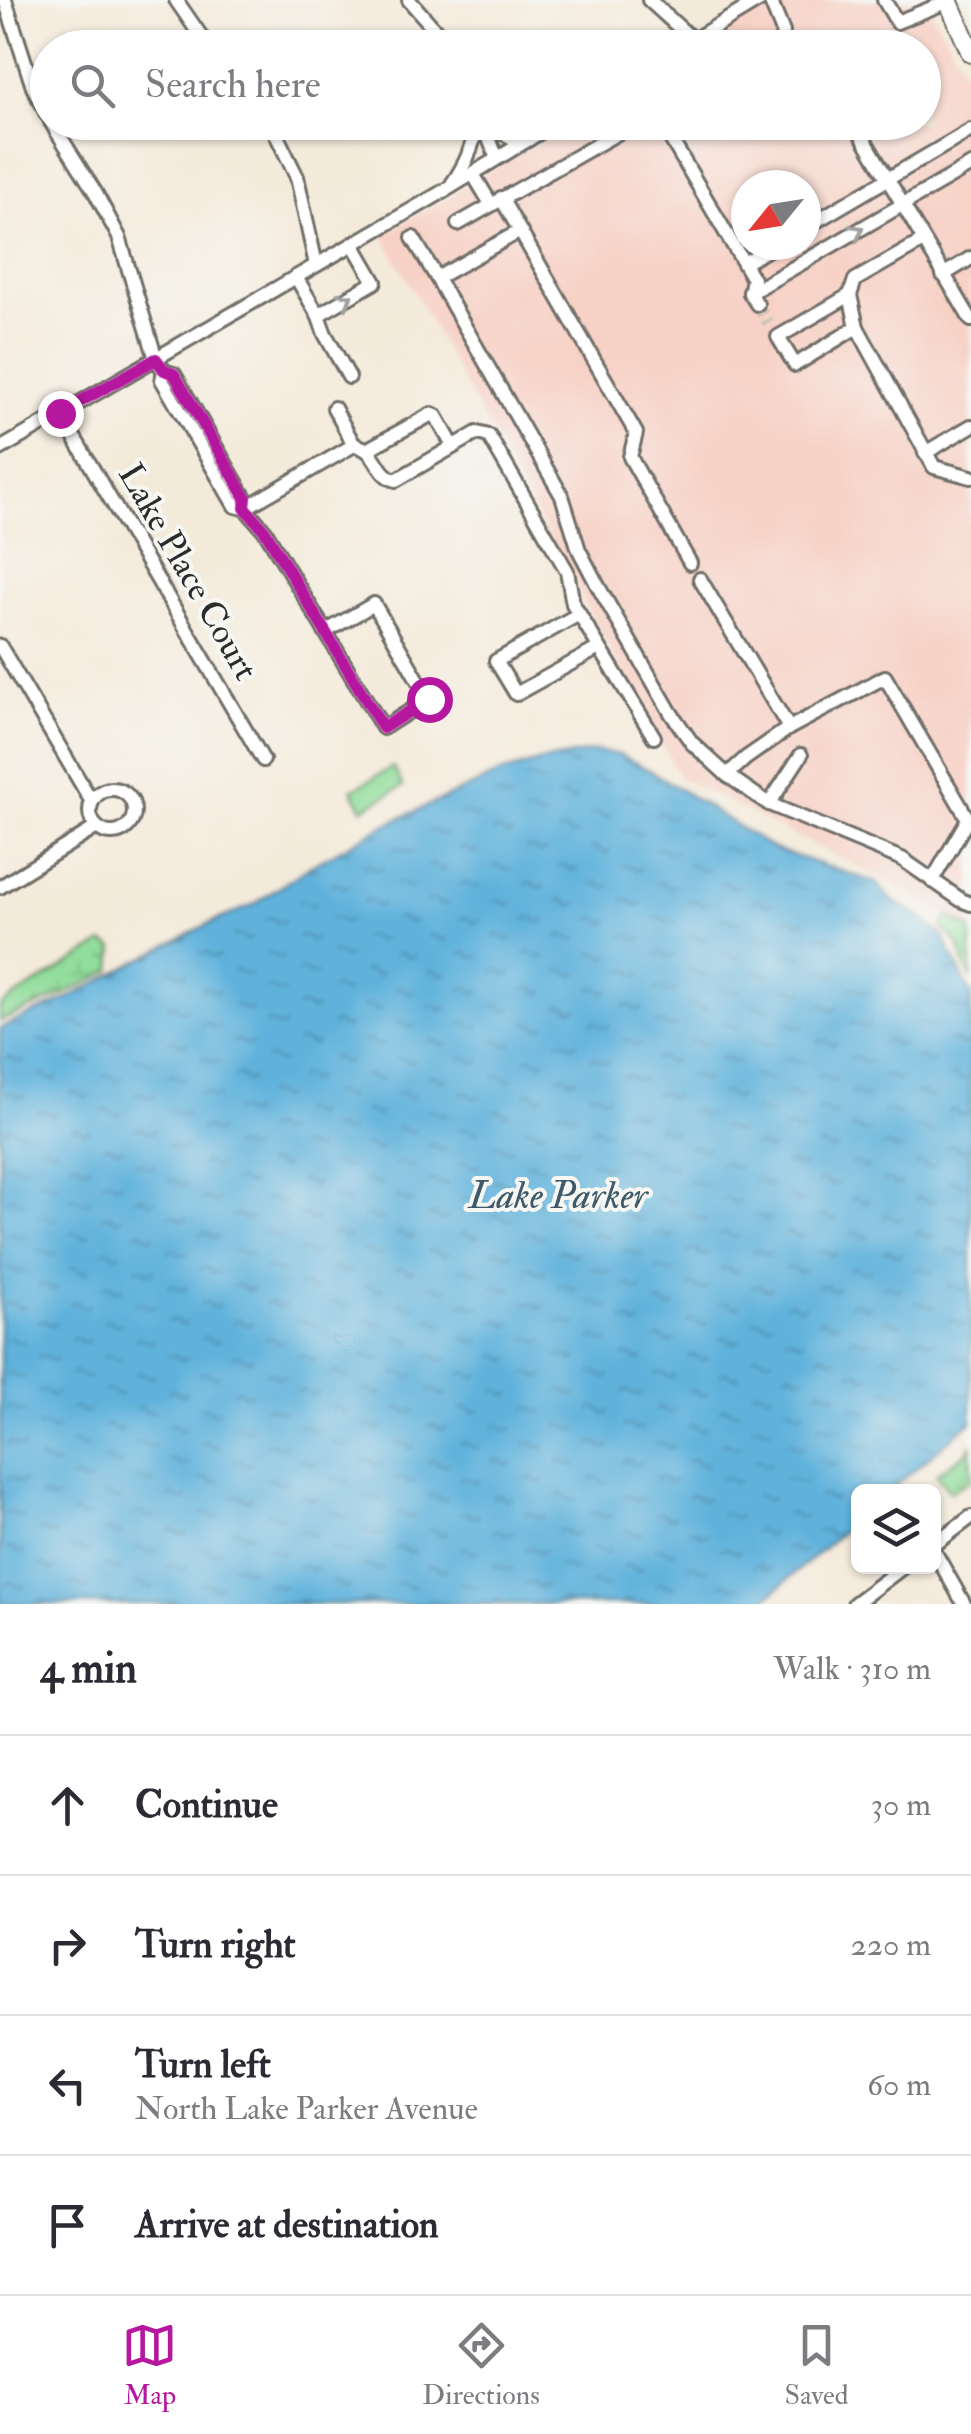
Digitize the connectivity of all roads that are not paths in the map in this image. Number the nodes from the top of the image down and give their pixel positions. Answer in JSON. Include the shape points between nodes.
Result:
{"nodes":[{"id":1,"x":5,"y":0,"type":"edge"},
{"id":2,"x":176,"y":0,"type":"edge"},
{"id":3,"x":409,"y":0,"type":"edge"},
{"id":4,"x":648,"y":0,"type":"edge"},
{"id":5,"x":760,"y":0,"type":"edge"},
{"id":6,"x":770,"y":0,"type":"edge"},
{"id":7,"x":884,"y":0,"type":"edge"},
{"id":8,"x":949,"y":0,"type":"edge"},
{"id":9,"x":922,"y":6,"type":"edge"},
{"id":10,"x":197,"y":30,"type":"edge"},
{"id":11,"x":435,"y":30,"type":"edge"},
{"id":12,"x":682,"y":30,"type":"edge"},
{"id":13,"x":710,"y":30,"type":"edge"},
{"id":14,"x":781,"y":30,"type":"edge"},
{"id":15,"x":971,"y":53,"type":"edge"},
{"id":16,"x":30,"y":75,"type":"edge"},
{"id":17,"x":971,"y":130,"type":"edge"},
{"id":18,"x":63,"y":140,"type":"edge"},
{"id":19,"x":280,"y":140,"type":"edge"},
{"id":20,"x":476,"y":140,"type":"edge"},
{"id":21,"x":490,"y":140,"type":"edge"},
{"id":22,"x":528,"y":140,"type":"edge"},
{"id":23,"x":604,"y":140,"type":"edge"},
{"id":24,"x":672,"y":140,"type":"edge"},
{"id":25,"x":864,"y":140,"type":"edge"},
{"id":26,"x":497,"y":158,"type":"junction"},
{"id":27,"x":971,"y":165,"type":"edge"},
{"id":28,"x":473,"y":174,"type":"junction"},
{"id":29,"x":886,"y":180,"type":"junction"},
{"id":30,"x":449,"y":188,"type":"junction"},
{"id":31,"x":496,"y":201,"type":"junction"},
{"id":32,"x":903,"y":205,"type":"junction"},
{"id":33,"x":821,"y":218,"type":"edge"},
{"id":34,"x":458,"y":224,"type":"dead end"},
{"id":35,"x":520,"y":230,"type":"junction"},
{"id":36,"x":413,"y":238,"type":"dead end"},
{"id":37,"x":923,"y":240,"type":"junction"},
{"id":38,"x":353,"y":244,"type":"junction"},
{"id":39,"x":971,"y":258,"type":"edge"},
{"id":40,"x":751,"y":260,"type":"edge"},
{"id":41,"x":744,"y":264,"type":"junction"},
{"id":42,"x":316,"y":266,"type":"junction"},
{"id":43,"x":944,"y":275,"type":"junction"},
{"id":44,"x":296,"y":277,"type":"junction"},
{"id":45,"x":437,"y":278,"type":"junction"},
{"id":46,"x":850,"y":294,"type":"junction"},
{"id":47,"x":318,"y":315,"type":"junction"},
{"id":48,"x":971,"y":320,"type":"edge"},
{"id":49,"x":768,"y":323,"type":"tunnel mouth"},
{"id":50,"x":857,"y":327,"type":"junction"},
{"id":51,"x":778,"y":337,"type":"junction"},
{"id":52,"x":160,"y":365,"type":"junction"},
{"id":53,"x":349,"y":377,"type":"dead end"},
{"id":54,"x":334,"y":408,"type":"dead end"},
{"id":55,"x":60,"y":413,"type":"junction"},
{"id":56,"x":971,"y":426,"type":"edge"},
{"id":57,"x":0,"y":437,"type":"edge"},
{"id":58,"x":17,"y":439,"type":"junction"},
{"id":59,"x":453,"y":446,"type":"junction"},
{"id":60,"x":361,"y":447,"type":"junction"},
{"id":61,"x":0,"y":449,"type":"edge"},
{"id":62,"x":925,"y":452,"type":"junction"},
{"id":63,"x":971,"y":477,"type":"edge"},
{"id":64,"x":245,"y":508,"type":"junction"},
{"id":65,"x":690,"y":563,"type":"dead end"},
{"id":66,"x":700,"y":579,"type":"dead end"},
{"id":67,"x":579,"y":614,"type":"junction"},
{"id":68,"x":326,"y":632,"type":"junction"},
{"id":69,"x":0,"y":646,"type":"edge"},
{"id":70,"x":600,"y":648,"type":"junction"},
{"id":71,"x":789,"y":728,"type":"junction"},
{"id":72,"x":654,"y":738,"type":"dead end"},
{"id":73,"x":801,"y":754,"type":"dead end"},
{"id":74,"x":263,"y":760,"type":"dead end"},
{"id":75,"x":726,"y":775,"type":"junction"},
{"id":76,"x":92,"y":802,"type":"junction"},
{"id":77,"x":769,"y":804,"type":"junction"},
{"id":78,"x":97,"y":827,"type":"junction"},
{"id":79,"x":932,"y":881,"type":"junction"},
{"id":80,"x":0,"y":887,"type":"edge"},
{"id":81,"x":971,"y":904,"type":"edge"},
{"id":82,"x":971,"y":1518,"type":"edge"},
{"id":83,"x":941,"y":1542,"type":"edge"},
{"id":84,"x":941,"y":1561,"type":"edge"},
{"id":85,"x":893,"y":1574,"type":"edge"},
{"id":86,"x":854,"y":1604,"type":"edge"},
{"id":87,"x":964,"y":1604,"type":"edge"}],
"edges":[{"from":1,"to":16,"type":"street"},
{"from":2,"to":10,"type":"street"},
{"from":3,"to":11,"type":"street"},
{"from":4,"to":12,"type":"street"},
{"from":5,"to":13,"type":"street"},
{"from":6,"to":14,"type":"street"},
{"from":7,"to":9,"type":"street","via":[[898,22]]},
{"from":8,"to":9,"type":"street"},
{"from":8,"to":15,"type":"main road"},
{"from":17,"to":29,"type":"street"},
{"from":18,"to":52,"type":"street","via":[[120,237]]},
{"from":19,"to":42,"type":"street","via":[[296,177]]},
{"from":20,"to":30,"type":"street"},
{"from":21,"to":26,"type":"street"},
{"from":22,"to":26,"type":"street"},
{"from":23,"to":31,"type":"street"},
{"from":24,"to":41,"type":"street"},
{"from":25,"to":29,"type":"street"},
{"from":26,"to":28,"type":"street"},
{"from":27,"to":32,"type":"street"},
{"from":28,"to":30,"type":"street"},
{"from":28,"to":31,"type":"street"},
{"from":29,"to":32,"type":"street"},
{"from":29,"to":33,"type":"street"},
{"from":30,"to":38,"type":"street"},
{"from":31,"to":34,"type":"street"},
{"from":31,"to":35,"type":"street"},
{"from":32,"to":37,"type":"street"},
{"from":41,"to":32,"type":"street","one_way":true,"via":[[754,298]]},
{"from":35,"to":45,"type":"street"},
{"from":35,"to":65,"type":"street","via":[[636,433],[630,457]]},
{"from":36,"to":45,"type":"street"},
{"from":37,"to":43,"type":"street"},
{"from":37,"to":46,"type":"street","via":[[855,280]]},
{"from":38,"to":42,"type":"street"},
{"from":47,"to":38,"type":"street","one_way":true,"via":[[374,282]]},
{"from":39,"to":43,"type":"street"},
{"from":40,"to":41,"type":"street"},
{"from":42,"to":44,"type":"street"},
{"from":43,"to":48,"type":"street"},
{"from":44,"to":47,"type":"street"},
{"from":44,"to":52,"type":"street"},
{"from":45,"to":75,"type":"street","via":[[562,496],[579,550],[670,713]]},
{"from":46,"to":50,"type":"street"},
{"from":46,"to":51,"type":"street"},
{"from":47,"to":53,"type":"street"},
{"from":49,"to":51,"type":"street"},
{"from":50,"to":51,"type":"street","via":[[794,365]]},
{"from":50,"to":62,"type":"street"},
{"from":52,"to":55,"type":"street"},
{"from":52,"to":64,"type":"street","via":[[199,447],[235,506]]},
{"from":54,"to":60,"type":"street"},
{"from":55,"to":58,"type":"street"},
{"from":55,"to":74,"type":"street","name":"Lake Place Court"},
{"from":56,"to":62,"type":"street"},
{"from":57,"to":58,"type":"street"},
{"from":58,"to":61,"type":"street"},
{"from":59,"to":60,"type":"street","via":[[396,480]]},
{"from":59,"to":60,"type":"street","via":[[432,414]]},
{"from":59,"to":67,"type":"street","via":[[476,433],[489,436],[567,571]]},
{"from":60,"to":64,"type":"street"},
{"from":62,"to":63,"type":"street","via":[[934,467]]},
{"from":64,"to":68,"type":"street"},
{"from":66,"to":71,"type":"street"},
{"from":67,"to":70,"type":"street"},
{"from":67,"to":70,"type":"street","via":[[496,660],[516,694]]},
{"from":68,"to":68,"type":"street","via":[[383,728],[429,699],[374,604]]},
{"from":69,"to":76,"type":"street"},
{"from":70,"to":72,"type":"street"},
{"from":71,"to":75,"type":"street"},
{"from":71,"to":79,"type":"street","via":[[884,677],[968,819]]},
{"from":73,"to":77,"type":"street"},
{"from":75,"to":77,"type":"street"},
{"from":76,"to":78,"type":"street"},
{"from":76,"to":78,"type":"street","via":[[114,789],[128,794],[134,806],[124,831]]},
{"from":77,"to":79,"type":"street","via":[[902,859]]},
{"from":78,"to":80,"type":"street"},
{"from":79,"to":81,"type":"street"},
{"from":82,"to":83,"type":"street"},
{"from":84,"to":87,"type":"street"},
{"from":85,"to":86,"type":"street"}]}
